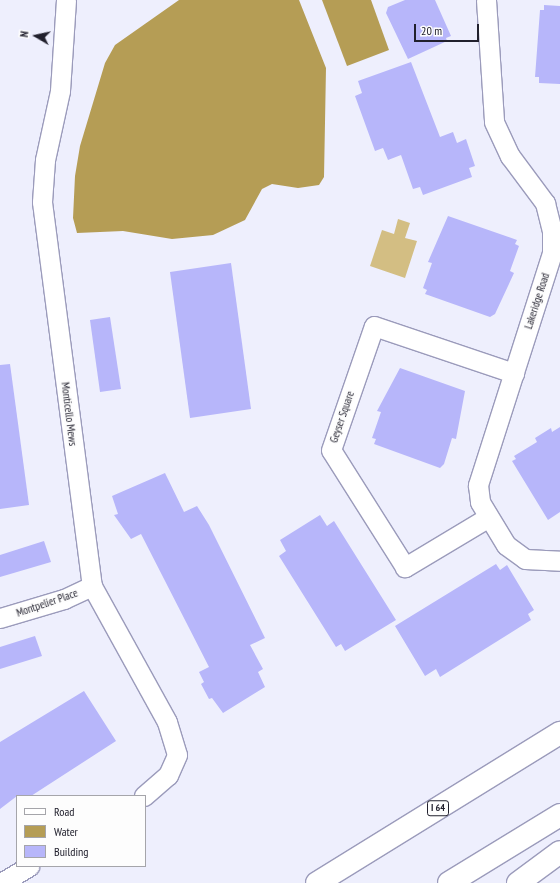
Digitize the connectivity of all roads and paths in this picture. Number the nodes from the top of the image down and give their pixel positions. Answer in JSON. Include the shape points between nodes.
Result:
{"nodes":[{"id":1,"x":66,"y":0,"type":"edge"},
{"id":2,"x":486,"y":0,"type":"edge"},
{"id":3,"x":556,"y":253,"type":"edge"},
{"id":4,"x":514,"y":373,"type":"junction"},
{"id":5,"x":487,"y":518,"type":"junction"},
{"id":6,"x":560,"y":561,"type":"edge"},
{"id":7,"x":92,"y":586,"type":"junction"},
{"id":8,"x":0,"y":618,"type":"edge"},
{"id":9,"x":560,"y":733,"type":"edge"},
{"id":10,"x":145,"y":795,"type":"edge"},
{"id":11,"x":560,"y":815,"type":"edge"},
{"id":12,"x":560,"y":852,"type":"edge"},
{"id":13,"x":27,"y":867,"type":"edge"},
{"id":14,"x":1,"y":883,"type":"edge"},
{"id":15,"x":316,"y":883,"type":"edge"},
{"id":16,"x":449,"y":883,"type":"edge"},
{"id":17,"x":518,"y":883,"type":"edge"}],
"edges":[{"from":1,"to":7,"type":"street","name":"Monticello Mews","via":[[60,91],[45,160],[42,202]]},
{"from":2,"to":3,"type":"street","name":"Lakeridge Road","via":[[494,122],[510,156],[545,203]]},
{"from":3,"to":4,"type":"street","name":"Lakeridge Road"},
{"from":4,"to":5,"type":"street","name":"Lakeridge Road","via":[[478,485]]},
{"from":4,"to":5,"type":"street","name":"Geyser Square","via":[[374,326],[331,450],[405,567]]},
{"from":5,"to":6,"type":"street","name":"Lakeridge Road","via":[[506,545],[525,559]]},
{"from":7,"to":8,"type":"street","name":"Montpelier Place","via":[[64,599]]},
{"from":7,"to":10,"type":"street","name":"Monticello Mews","via":[[167,722],[177,755],[168,775]]},
{"from":9,"to":15,"type":"highway","number":"I 64"},
{"from":11,"to":16,"type":"highway"},
{"from":12,"to":17,"type":"highway"},
{"from":13,"to":14,"type":"street"}]}
